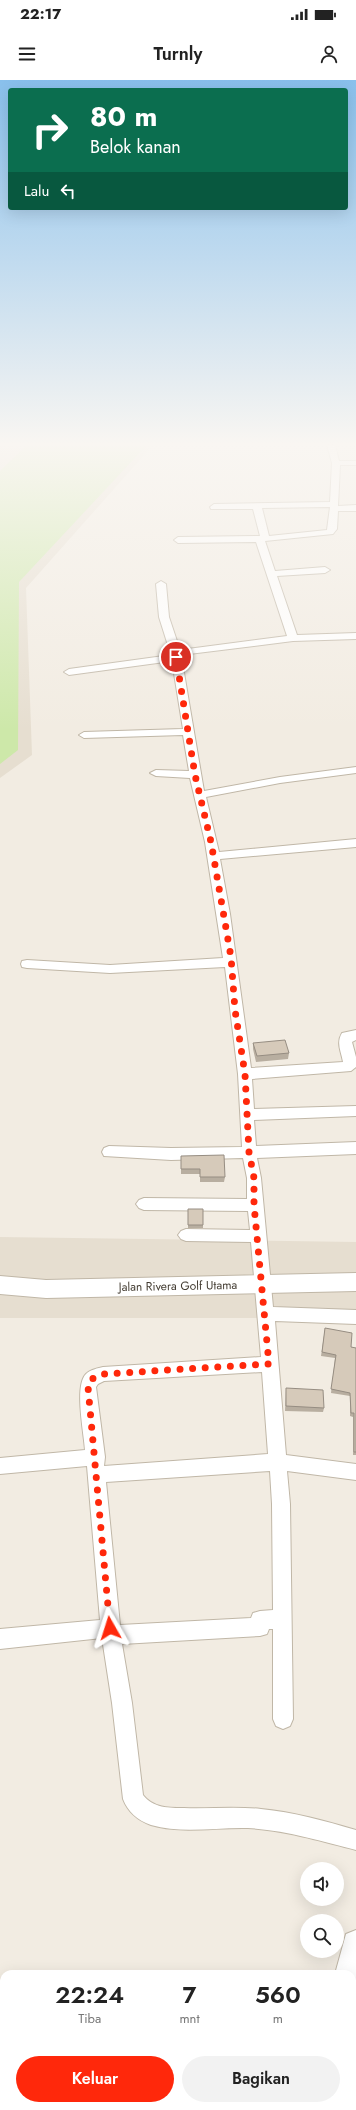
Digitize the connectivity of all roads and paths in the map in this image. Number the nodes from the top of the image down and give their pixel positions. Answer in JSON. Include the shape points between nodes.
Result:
{"nodes":[{"id":1,"x":178,"y":540,"type":"dead end"},
{"id":2,"x":189,"y":540,"type":"edge"},
{"id":3,"x":260,"y":540,"type":"edge"},
{"id":4,"x":325,"y":570,"type":"dead end"},
{"id":5,"x":272,"y":574,"type":"junction"},
{"id":6,"x":161,"y":584,"type":"dead end"},
{"id":7,"x":356,"y":636,"type":"edge"},
{"id":8,"x":293,"y":638,"type":"junction"},
{"id":9,"x":176,"y":655,"type":"junction"},
{"id":10,"x":70,"y":672,"type":"dead end"},
{"id":11,"x":187,"y":732,"type":"junction"},
{"id":12,"x":84,"y":735,"type":"dead end"},
{"id":13,"x":356,"y":770,"type":"edge"},
{"id":14,"x":156,"y":773,"type":"dead end"},
{"id":15,"x":195,"y":775,"type":"junction"},
{"id":16,"x":199,"y":795,"type":"junction"},
{"id":17,"x":356,"y":843,"type":"edge"},
{"id":18,"x":212,"y":856,"type":"junction"},
{"id":19,"x":230,"y":962,"type":"junction"},
{"id":20,"x":27,"y":964,"type":"dead end"},
{"id":21,"x":356,"y":1035,"type":"edge"},
{"id":22,"x":245,"y":1074,"type":"junction"},
{"id":23,"x":356,"y":1111,"type":"edge"},
{"id":24,"x":247,"y":1115,"type":"junction"},
{"id":25,"x":356,"y":1148,"type":"edge"},
{"id":26,"x":109,"y":1152,"type":"dead end"},
{"id":27,"x":249,"y":1152,"type":"junction"},
{"id":28,"x":144,"y":1204,"type":"dead end"},
{"id":29,"x":254,"y":1205,"type":"junction"},
{"id":30,"x":186,"y":1235,"type":"dead end"},
{"id":31,"x":258,"y":1236,"type":"junction"},
{"id":32,"x":356,"y":1282,"type":"edge"},
{"id":33,"x":0,"y":1285,"type":"edge"},
{"id":34,"x":262,"y":1285,"type":"junction"},
{"id":35,"x":266,"y":1314,"type":"junction"},
{"id":36,"x":356,"y":1317,"type":"edge"},
{"id":37,"x":269,"y":1364,"type":"junction"},
{"id":38,"x":96,"y":1457,"type":"junction"},
{"id":39,"x":278,"y":1462,"type":"junction"},
{"id":40,"x":0,"y":1466,"type":"edge"},
{"id":41,"x":356,"y":1472,"type":"edge"},
{"id":42,"x":97,"y":1475,"type":"junction"},
{"id":43,"x":282,"y":1619,"type":"junction"},
{"id":44,"x":111,"y":1632,"type":"junction"},
{"id":45,"x":0,"y":1639,"type":"edge"},
{"id":46,"x":283,"y":1720,"type":"dead end"},
{"id":47,"x":356,"y":1840,"type":"edge"},
{"id":48,"x":356,"y":1947,"type":"edge"},
{"id":49,"x":350,"y":1970,"type":"edge"}],
"edges":[{"from":1,"to":2,"type":"street"},
{"from":3,"to":5,"type":"street"},
{"from":4,"to":5,"type":"street"},
{"from":5,"to":8,"type":"street"},
{"from":6,"to":9,"type":"street","via":[[164,617]]},
{"from":7,"to":8,"type":"street"},
{"from":8,"to":9,"type":"street"},
{"from":9,"to":10,"type":"street"},
{"from":9,"to":11,"type":"street"},
{"from":11,"to":12,"type":"street"},
{"from":11,"to":15,"type":"street"},
{"from":13,"to":16,"type":"street","via":[[280,780]]},
{"from":14,"to":15,"type":"street"},
{"from":15,"to":16,"type":"street"},
{"from":16,"to":18,"type":"street"},
{"from":17,"to":18,"type":"street"},
{"from":18,"to":19,"type":"street","via":[[224,914]]},
{"from":19,"to":20,"type":"street","via":[[110,969]]},
{"from":19,"to":22,"type":"street"},
{"from":21,"to":22,"type":"street","via":[[347,1036],[345,1042],[351,1064],[346,1067]]},
{"from":22,"to":24,"type":"street"},
{"from":23,"to":24,"type":"street"},
{"from":24,"to":27,"type":"street"},
{"from":25,"to":27,"type":"street"},
{"from":26,"to":27,"type":"street"},
{"from":27,"to":29,"type":"street","via":[[254,1178]]},
{"from":28,"to":29,"type":"street"},
{"from":29,"to":31,"type":"street"},
{"from":30,"to":31,"type":"street"},
{"from":31,"to":34,"type":"street"},
{"from":32,"to":34,"type":"street","name":"Jalan Rivera Golf Utama"},
{"from":33,"to":34,"type":"street","name":"Jalan Rivera Golf Utama","via":[[46,1288]]},
{"from":34,"to":35,"type":"street"},
{"from":35,"to":36,"type":"street"},
{"from":35,"to":37,"type":"street"},
{"from":37,"to":38,"type":"street","via":[[103,1374],[92,1379],[88,1387]]},
{"from":37,"to":39,"type":"street"},
{"from":38,"to":40,"type":"street"},
{"from":38,"to":42,"type":"street"},
{"from":39,"to":41,"type":"street"},
{"from":39,"to":42,"type":"street"},
{"from":39,"to":43,"type":"street"},
{"from":42,"to":44,"type":"street"},
{"from":43,"to":44,"type":"street","via":[[260,1620],[260,1626]]},
{"from":43,"to":46,"type":"street"},
{"from":44,"to":45,"type":"street"},
{"from":44,"to":47,"type":"street","via":[[133,1799],[141,1810],[153,1815],[178,1818],[249,1818],[296,1824]]},
{"from":48,"to":49,"type":"street"}]}
